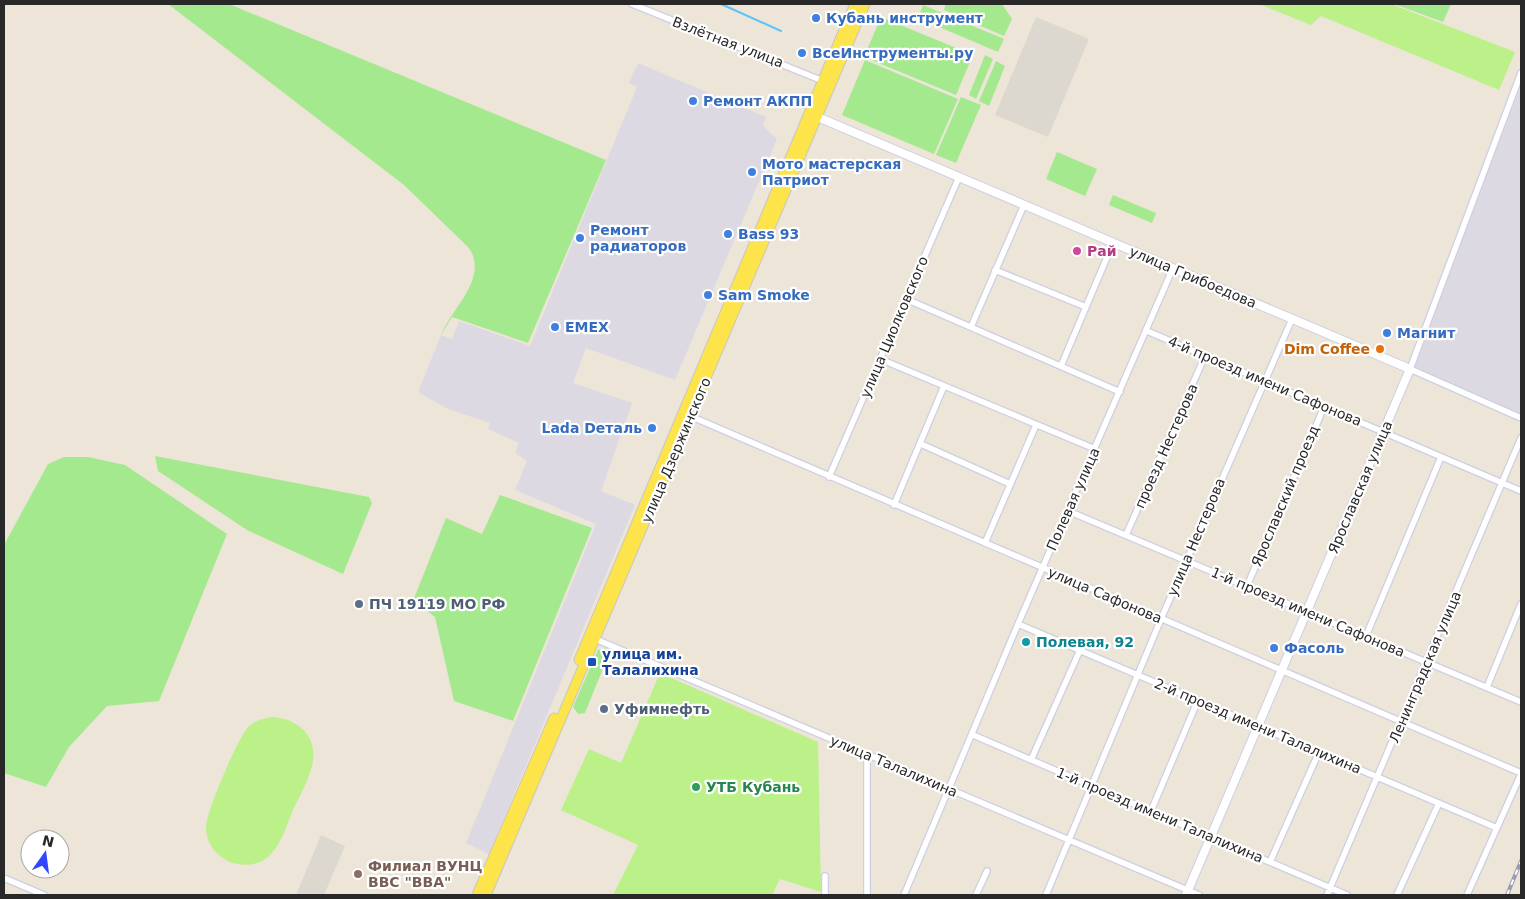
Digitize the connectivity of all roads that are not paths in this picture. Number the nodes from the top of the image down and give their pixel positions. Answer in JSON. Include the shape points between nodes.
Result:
{"nodes":[{"id":1,"x":632,"y":4,"type":"edge"},
{"id":2,"x":855,"y":4,"type":"edge"},
{"id":3,"x":865,"y":4,"type":"edge"},
{"id":4,"x":1521,"y":73,"type":"edge"},
{"id":5,"x":823,"y":81,"type":"junction"},
{"id":6,"x":813,"y":115,"type":"junction"},
{"id":7,"x":959,"y":177,"type":"junction"},
{"id":8,"x":1024,"y":205,"type":"junction"},
{"id":9,"x":1113,"y":243,"type":"junction"},
{"id":10,"x":1173,"y":268,"type":"junction"},
{"id":11,"x":995,"y":270,"type":"junction"},
{"id":12,"x":906,"y":299,"type":"junction"},
{"id":13,"x":1086,"y":307,"type":"junction"},
{"id":14,"x":1292,"y":319,"type":"junction"},
{"id":15,"x":971,"y":327,"type":"junction"},
{"id":16,"x":1147,"y":331,"type":"junction"},
{"id":17,"x":1205,"y":356,"type":"junction"},
{"id":18,"x":880,"y":359,"type":"junction"},
{"id":19,"x":1061,"y":366,"type":"junction"},
{"id":20,"x":1410,"y":369,"type":"junction"},
{"id":21,"x":1263,"y":381,"type":"junction"},
{"id":22,"x":944,"y":386,"type":"junction"},
{"id":23,"x":1120,"y":392,"type":"junction"},
{"id":24,"x":1324,"y":407,"type":"junction"},
{"id":25,"x":690,"y":416,"type":"junction"},
{"id":26,"x":1521,"y":418,"type":"edge"},
{"id":27,"x":1036,"y":425,"type":"junction"},
{"id":28,"x":1383,"y":432,"type":"junction"},
{"id":29,"x":1521,"y":438,"type":"edge"},
{"id":30,"x":921,"y":444,"type":"junction"},
{"id":31,"x":1095,"y":450,"type":"junction"},
{"id":32,"x":1441,"y":457,"type":"junction"},
{"id":33,"x":829,"y":477,"type":"junction"},
{"id":34,"x":1503,"y":483,"type":"junction"},
{"id":35,"x":1010,"y":484,"type":"junction"},
{"id":36,"x":1521,"y":491,"type":"edge"},
{"id":37,"x":894,"y":504,"type":"junction"},
{"id":38,"x":1068,"y":511,"type":"junction"},
{"id":39,"x":1126,"y":535,"type":"junction"},
{"id":40,"x":985,"y":543,"type":"junction"},
{"id":41,"x":1187,"y":561,"type":"junction"},
{"id":42,"x":1042,"y":568,"type":"junction"},
{"id":43,"x":1247,"y":586,"type":"junction"},
{"id":44,"x":1521,"y":604,"type":"edge"},
{"id":45,"x":1308,"y":612,"type":"junction"},
{"id":46,"x":1161,"y":619,"type":"junction"},
{"id":47,"x":1018,"y":624,"type":"junction"},
{"id":48,"x":1366,"y":636,"type":"junction"},
{"id":49,"x":592,"y":637,"type":"junction"},
{"id":50,"x":1080,"y":650,"type":"junction"},
{"id":51,"x":1426,"y":661,"type":"junction"},
{"id":52,"x":1282,"y":671,"type":"junction"},
{"id":53,"x":1139,"y":675,"type":"junction"},
{"id":54,"x":1487,"y":687,"type":"junction"},
{"id":55,"x":1198,"y":700,"type":"junction"},
{"id":56,"x":1521,"y":702,"type":"edge"},
{"id":57,"x":1402,"y":722,"type":"junction"},
{"id":58,"x":1259,"y":726,"type":"junction"},
{"id":59,"x":973,"y":735,"type":"junction"},
{"id":60,"x":1319,"y":752,"type":"junction"},
{"id":61,"x":867,"y":754,"type":"junction"},
{"id":62,"x":1031,"y":760,"type":"junction"},
{"id":63,"x":1521,"y":773,"type":"edge"},
{"id":64,"x":1378,"y":777,"type":"junction"},
{"id":65,"x":1092,"y":786,"type":"junction"},
{"id":66,"x":948,"y":789,"type":"junction"},
{"id":67,"x":1439,"y":803,"type":"junction"},
{"id":68,"x":1151,"y":811,"type":"junction"},
{"id":69,"x":1497,"y":828,"type":"junction"},
{"id":70,"x":1210,"y":837,"type":"junction"},
{"id":71,"x":1069,"y":840,"type":"junction"},
{"id":72,"x":1270,"y":862,"type":"junction"},
{"id":73,"x":986,"y":871,"type":"dead end"},
{"id":74,"x":825,"y":876,"type":"dead end"},
{"id":75,"x":4,"y":878,"type":"edge"},
{"id":76,"x":1330,"y":888,"type":"junction"},
{"id":77,"x":1187,"y":893,"type":"edge"},
{"id":78,"x":44,"y":895,"type":"edge"},
{"id":79,"x":477,"y":895,"type":"edge"},
{"id":80,"x":486,"y":895,"type":"edge"},
{"id":81,"x":825,"y":895,"type":"edge"},
{"id":82,"x":867,"y":895,"type":"edge"},
{"id":83,"x":904,"y":895,"type":"edge"},
{"id":84,"x":976,"y":895,"type":"edge"},
{"id":85,"x":1046,"y":895,"type":"edge"},
{"id":86,"x":1198,"y":895,"type":"edge"},
{"id":87,"x":1327,"y":895,"type":"edge"},
{"id":88,"x":1347,"y":895,"type":"edge"},
{"id":89,"x":1397,"y":895,"type":"edge"},
{"id":90,"x":1467,"y":895,"type":"edge"}],
"edges":[{"from":1,"to":5,"type":"street","name":"Взлётная улица"},
{"from":2,"to":5,"type":"main road","name":"улица Дзержинского"},
{"from":3,"to":6,"type":"main road","name":"улица Дзержинского"},
{"from":4,"to":20,"type":"street","name":"Ярославская улица"},
{"from":5,"to":6,"type":"main road","name":"улица Дзержинского"},
{"from":6,"to":7,"type":"street","name":"улица Грибоедова"},
{"from":6,"to":25,"type":"main road","name":"улица Дзержинского"},
{"from":6,"to":49,"type":"main road","name":"улица Дзержинского"},
{"from":7,"to":8,"type":"street","name":"улица Грибоедова"},
{"from":7,"to":12,"type":"street","name":"улица Циолковского"},
{"from":8,"to":9,"type":"street","name":"улица Грибоедова"},
{"from":8,"to":11,"type":"street"},
{"from":9,"to":10,"type":"street","name":"улица Грибоедова"},
{"from":9,"to":13,"type":"street"},
{"from":10,"to":14,"type":"street","name":"улица Грибоедова"},
{"from":10,"to":16,"type":"street","name":"Полевая улица"},
{"from":11,"to":13,"type":"street"},
{"from":11,"to":15,"type":"street"},
{"from":12,"to":15,"type":"street"},
{"from":12,"to":18,"type":"street","name":"улица Циолковского"},
{"from":13,"to":19,"type":"street"},
{"from":14,"to":20,"type":"street","name":"улица Грибоедова"},
{"from":14,"to":21,"type":"street","name":"улица Нестерова"},
{"from":15,"to":19,"type":"street"},
{"from":16,"to":17,"type":"street","name":"4-й проезд имени Сафонова"},
{"from":16,"to":23,"type":"street","name":"Полевая улица"},
{"from":17,"to":21,"type":"street","name":"4-й проезд имени Сафонова"},
{"from":17,"to":39,"type":"street","name":"проезд Нестерова"},
{"from":18,"to":22,"type":"street"},
{"from":18,"to":33,"type":"street","name":"улица Циолковского"},
{"from":19,"to":23,"type":"street"},
{"from":20,"to":26,"type":"street","name":"улица Грибоедова"},
{"from":20,"to":28,"type":"street","name":"Ярославская улица"},
{"from":21,"to":24,"type":"street","name":"4-й проезд имени Сафонова"},
{"from":21,"to":41,"type":"street","name":"улица Нестерова"},
{"from":22,"to":27,"type":"street"},
{"from":22,"to":30,"type":"street"},
{"from":23,"to":31,"type":"street","name":"Полевая улица"},
{"from":24,"to":28,"type":"street","name":"4-й проезд имени Сафонова"},
{"from":24,"to":43,"type":"street","name":"Ярославский проезд"},
{"from":25,"to":33,"type":"street","name":"улица Сафонова"},
{"from":25,"to":49,"type":"main road","name":"улица Дзержинского"},
{"from":27,"to":31,"type":"street"},
{"from":27,"to":35,"type":"street"},
{"from":28,"to":32,"type":"street","name":"4-й проезд имени Сафонова"},
{"from":28,"to":45,"type":"street","name":"Ярославская улица"},
{"from":29,"to":34,"type":"street","name":"Ленинградская улица"},
{"from":30,"to":35,"type":"street"},
{"from":30,"to":37,"type":"street"},
{"from":31,"to":38,"type":"street","name":"Полевая улица"},
{"from":32,"to":34,"type":"street","name":"4-й проезд имени Сафонова"},
{"from":32,"to":48,"type":"street"},
{"from":33,"to":37,"type":"street","name":"улица Сафонова"},
{"from":34,"to":36,"type":"street","name":"4-й проезд имени Сафонова"},
{"from":34,"to":51,"type":"street","name":"Ленинградская улица"},
{"from":35,"to":40,"type":"street"},
{"from":37,"to":40,"type":"street","name":"улица Сафонова"},
{"from":38,"to":39,"type":"street","name":"1-й проезд имени Сафонова"},
{"from":38,"to":42,"type":"street","name":"Полевая улица"},
{"from":39,"to":41,"type":"street","name":"1-й проезд имени Сафонова"},
{"from":40,"to":42,"type":"street","name":"улица Сафонова"},
{"from":41,"to":43,"type":"street","name":"1-й проезд имени Сафонова"},
{"from":41,"to":46,"type":"street","name":"улица Нестерова"},
{"from":42,"to":46,"type":"street","name":"улица Сафонова"},
{"from":42,"to":47,"type":"street","name":"Полевая улица"},
{"from":43,"to":45,"type":"street","name":"1-й проезд имени Сафонова"},
{"from":44,"to":54,"type":"street"},
{"from":45,"to":48,"type":"street","name":"1-й проезд имени Сафонова"},
{"from":45,"to":52,"type":"street","name":"Ярославская улица"},
{"from":46,"to":52,"type":"street","name":"улица Сафонова"},
{"from":46,"to":53,"type":"street","name":"улица Нестерова"},
{"from":47,"to":50,"type":"street","name":"2-й проезд имени Талалихина"},
{"from":47,"to":59,"type":"street","name":"Полевая улица"},
{"from":48,"to":51,"type":"street","name":"1-й проезд имени Сафонова"},
{"from":49,"to":61,"type":"street","name":"улица Талалихина"},
{"from":49,"to":79,"type":"main road","name":"улица Дзержинского"},
{"from":49,"to":80,"type":"main road","name":"улица Дзержинского"},
{"from":50,"to":53,"type":"street","name":"2-й проезд имени Талалихина"},
{"from":50,"to":62,"type":"street"},
{"from":51,"to":54,"type":"street","name":"1-й проезд имени Сафонова"},
{"from":51,"to":57,"type":"street","name":"Ленинградская улица"},
{"from":52,"to":57,"type":"street","name":"улица Сафонова"},
{"from":52,"to":58,"type":"street","name":"Ярославская улица"},
{"from":53,"to":55,"type":"street","name":"2-й проезд имени Талалихина"},
{"from":53,"to":65,"type":"street","name":"улица Нестерова"},
{"from":54,"to":56,"type":"street","name":"1-й проезд имени Сафонова"},
{"from":55,"to":58,"type":"street","name":"2-й проезд имени Талалихина"},
{"from":55,"to":68,"type":"street"},
{"from":57,"to":63,"type":"street","name":"улица Сафонова"},
{"from":57,"to":64,"type":"street","name":"Ленинградская улица"},
{"from":58,"to":60,"type":"street","name":"2-й проезд имени Талалихина"},
{"from":58,"to":70,"type":"street","name":"Ярославская улица"},
{"from":59,"to":62,"type":"street","name":"1-й проезд имени Талалихина"},
{"from":59,"to":66,"type":"street","name":"Полевая улица"},
{"from":60,"to":64,"type":"street","name":"2-й проезд имени Талалихина"},
{"from":60,"to":72,"type":"street"},
{"from":61,"to":66,"type":"street","name":"улица Талалихина"},
{"from":61,"to":82,"type":"street"},
{"from":62,"to":65,"type":"street","name":"1-й проезд имени Талалихина"},
{"from":63,"to":69,"type":"street"},
{"from":64,"to":67,"type":"street","name":"2-й проезд имени Талалихина"},
{"from":64,"to":76,"type":"street","name":"Ленинградская улица"},
{"from":65,"to":68,"type":"street","name":"1-й проезд имени Талалихина"},
{"from":65,"to":71,"type":"street","name":"улица Нестерова"},
{"from":66,"to":71,"type":"street","name":"улица Талалихина"},
{"from":66,"to":83,"type":"street","name":"Полевая улица"},
{"from":67,"to":69,"type":"street","name":"2-й проезд имени Талалихина"},
{"from":67,"to":89,"type":"street"},
{"from":68,"to":70,"type":"street","name":"1-й проезд имени Талалихина"},
{"from":69,"to":90,"type":"street"},
{"from":70,"to":72,"type":"street","name":"1-й проезд имени Талалихина"},
{"from":70,"to":77,"type":"street","name":"Ярославская улица"},
{"from":71,"to":77,"type":"street","name":"улица Талалихина"},
{"from":71,"to":85,"type":"street","name":"улица Нестерова"},
{"from":72,"to":76,"type":"street","name":"1-й проезд имени Талалихина"},
{"from":73,"to":84,"type":"street"},
{"from":74,"to":81,"type":"street"},
{"from":75,"to":78,"type":"street"},
{"from":76,"to":87,"type":"street","name":"Ленинградская улица"},
{"from":76,"to":88,"type":"street","name":"1-й проезд имени Талалихина"},
{"from":77,"to":86,"type":"street","name":"улица Талалихина"}]}
